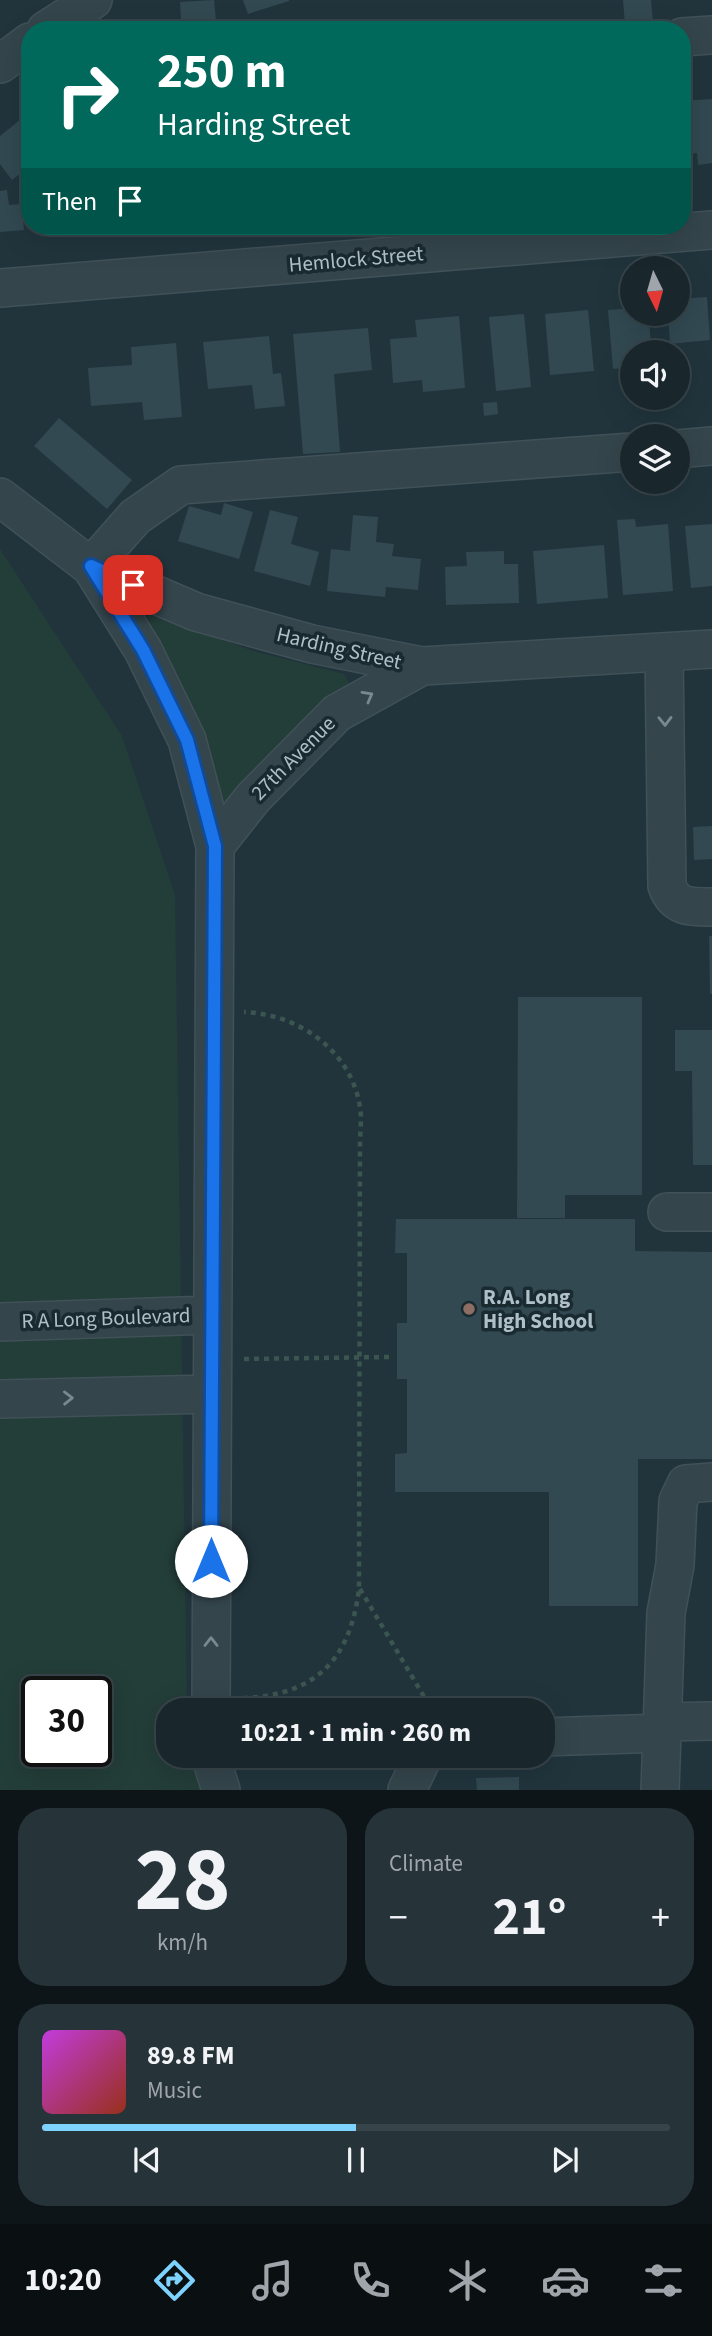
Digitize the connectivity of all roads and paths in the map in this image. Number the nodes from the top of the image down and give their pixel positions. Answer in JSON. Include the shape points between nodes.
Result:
{"nodes":[{"id":1,"x":93,"y":0,"type":"edge"},
{"id":2,"x":55,"y":20,"type":"edge"},
{"id":3,"x":712,"y":35,"type":"edge"},
{"id":4,"x":691,"y":36,"type":"edge"},
{"id":5,"x":21,"y":49,"type":"edge"},
{"id":6,"x":0,"y":64,"type":"edge"},
{"id":7,"x":712,"y":230,"type":"edge"},
{"id":8,"x":691,"y":232,"type":"edge"},
{"id":9,"x":651,"y":235,"type":"edge"},
{"id":10,"x":0,"y":288,"type":"edge"},
{"id":11,"x":712,"y":446,"type":"edge"},
{"id":12,"x":690,"y":448,"type":"edge"},
{"id":13,"x":620,"y":453,"type":"edge"},
{"id":14,"x":0,"y":497,"type":"edge"},
{"id":15,"x":91,"y":566,"type":"junction"},
{"id":16,"x":712,"y":649,"type":"edge"},
{"id":17,"x":664,"y":653,"type":"junction"},
{"id":18,"x":422,"y":666,"type":"junction"},
{"id":19,"x":215,"y":846,"type":"junction"},
{"id":20,"x":712,"y":907,"type":"edge"},
{"id":21,"x":214,"y":1012,"type":"junction"},
{"id":22,"x":667,"y":1212,"type":"dead end"},
{"id":23,"x":712,"y":1212,"type":"edge"},
{"id":24,"x":211,"y":1315,"type":"junction"},
{"id":25,"x":0,"y":1322,"type":"edge"},
{"id":26,"x":391,"y":1357,"type":"dead end"},
{"id":27,"x":360,"y":1358,"type":"junction"},
{"id":28,"x":211,"y":1377,"type":"junction"},
{"id":29,"x":0,"y":1399,"type":"edge"},
{"id":30,"x":712,"y":1482,"type":"edge"},
{"id":31,"x":359,"y":1589,"type":"junction"},
{"id":32,"x":211,"y":1698,"type":"edge"},
{"id":33,"x":262,"y":1698,"type":"edge"},
{"id":34,"x":425,"y":1698,"type":"edge"},
{"id":35,"x":712,"y":1721,"type":"edge"},
{"id":36,"x":662,"y":1727,"type":"junction"},
{"id":37,"x":555,"y":1736,"type":"edge"},
{"id":38,"x":418,"y":1768,"type":"edge"},
{"id":39,"x":407,"y":1790,"type":"edge"},
{"id":40,"x":660,"y":1790,"type":"edge"}],
"edges":[{"from":1,"to":2,"type":"street"},
{"from":3,"to":4,"type":"street"},
{"from":5,"to":6,"type":"street"},
{"from":7,"to":8,"type":"street","name":"Hemlock Street"},
{"from":9,"to":10,"type":"street","name":"Hemlock Street"},
{"from":11,"to":12,"type":"street"},
{"from":13,"to":15,"type":"street","via":[[181,485],[135,517]]},
{"from":14,"to":15,"type":"street","name":"Harding Street"},
{"from":15,"to":18,"type":"street","name":"Harding Street","via":[[196,612],[312,644]]},
{"from":15,"to":19,"type":"street","via":[[143,650],[187,740]]},
{"from":16,"to":17,"type":"street","name":"Harding Street"},
{"from":17,"to":18,"type":"street","name":"Harding Street"},
{"from":17,"to":20,"type":"street","one_way":true,"via":[[667,886],[680,904]]},
{"from":19,"to":18,"type":"street","name":"27th Avenue","one_way":true,"via":[[253,798],[337,713]]},
{"from":19,"to":21,"type":"street"},
{"from":21,"to":24,"type":"street"},
{"from":21,"to":27,"type":"path","via":[[253,1013],[291,1021],[323,1041],[347,1070],[360,1106]]},
{"from":22,"to":23,"type":"street"},
{"from":24,"to":25,"type":"street","name":"R A Long Boulevard"},
{"from":24,"to":28,"type":"street"},
{"from":26,"to":27,"type":"path"},
{"from":27,"to":28,"type":"path"},
{"from":27,"to":31,"type":"path"},
{"from":29,"to":28,"type":"street","one_way":true},
{"from":32,"to":28,"type":"street","one_way":true},
{"from":30,"to":36,"type":"street","via":[[686,1484],[678,1501],[675,1566],[666,1613]]},
{"from":31,"to":33,"type":"path","via":[[355,1619],[344,1647],[324,1670],[299,1687]]},
{"from":31,"to":34,"type":"path"},
{"from":35,"to":36,"type":"street"},
{"from":36,"to":37,"type":"street"},
{"from":36,"to":40,"type":"street"},
{"from":38,"to":39,"type":"street"}]}
